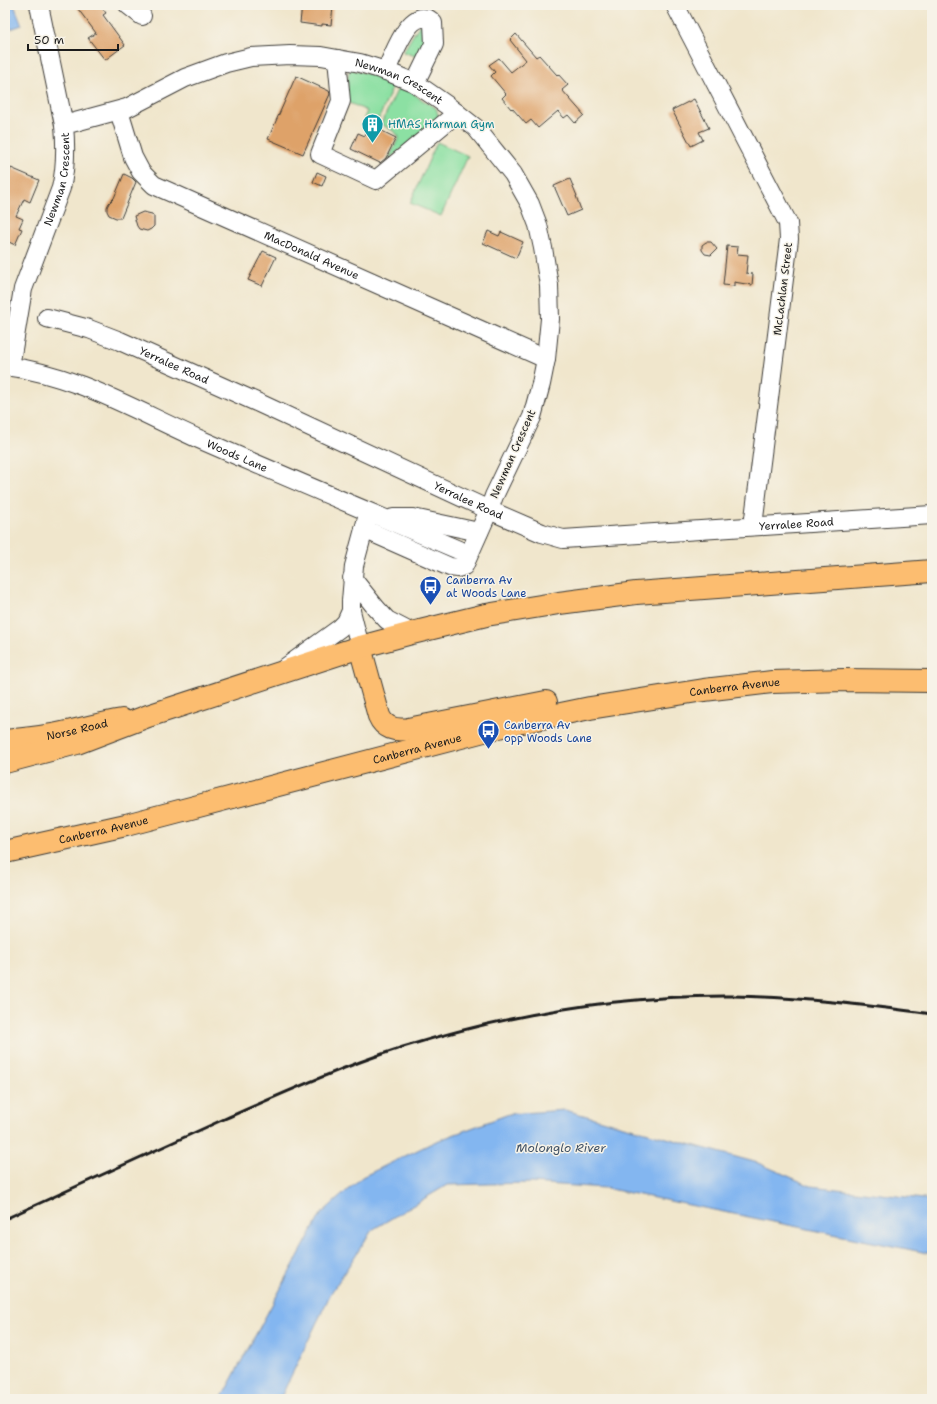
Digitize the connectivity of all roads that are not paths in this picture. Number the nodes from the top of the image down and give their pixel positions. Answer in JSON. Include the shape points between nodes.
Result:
{"nodes":[{"id":1,"x":39,"y":5,"type":"edge"},
{"id":2,"x":675,"y":5,"type":"edge"},
{"id":3,"x":431,"y":12,"type":"edge"},
{"id":4,"x":337,"y":59,"type":"junction"},
{"id":5,"x":386,"y":71,"type":"junction"},
{"id":6,"x":415,"y":83,"type":"junction"},
{"id":7,"x":119,"y":111,"type":"junction"},
{"id":8,"x":457,"y":113,"type":"junction"},
{"id":9,"x":64,"y":125,"type":"junction"},
{"id":10,"x":47,"y":318,"type":"dead end"},
{"id":11,"x":546,"y":359,"type":"junction"},
{"id":12,"x":8,"y":366,"type":"edge"},
{"id":13,"x":489,"y":510,"type":"junction"},
{"id":14,"x":376,"y":515,"type":"junction"},
{"id":15,"x":928,"y":516,"type":"edge"},
{"id":16,"x":753,"y":526,"type":"junction"},
{"id":17,"x":364,"y":529,"type":"junction"},
{"id":18,"x":479,"y":532,"type":"junction"},
{"id":19,"x":468,"y":554,"type":"junction"},
{"id":20,"x":932,"y":571,"type":"edge"},
{"id":21,"x":353,"y":581,"type":"junction"},
{"id":22,"x":351,"y":612,"type":"junction"},
{"id":23,"x":412,"y":632,"type":"junction"},
{"id":24,"x":366,"y":646,"type":"junction"},
{"id":25,"x":275,"y":675,"type":"junction"},
{"id":26,"x":932,"y":681,"type":"edge"},
{"id":27,"x":772,"y":682,"type":"junction"},
{"id":28,"x":148,"y":716,"type":"junction"},
{"id":29,"x":390,"y":728,"type":"junction"},
{"id":30,"x":5,"y":741,"type":"edge"},
{"id":31,"x":375,"y":760,"type":"junction"},
{"id":32,"x":5,"y":762,"type":"edge"},
{"id":33,"x":5,"y":852,"type":"edge"}],
"edges":[{"from":1,"to":9,"type":"street"},
{"from":2,"to":16,"type":"street","name":"McLachlan Street","via":[[788,223],[789,239]]},
{"from":3,"to":5,"type":"street","via":[[404,31]]},
{"from":3,"to":6,"type":"street","via":[[434,44]]},
{"from":4,"to":5,"type":"street","name":"Newman Crescent"},
{"from":4,"to":7,"type":"street","name":"Newman Crescent","via":[[290,54],[251,57],[185,78]]},
{"from":4,"to":8,"type":"street","via":[[341,101],[320,154],[376,180]]},
{"from":5,"to":6,"type":"street","name":"Newman Crescent"},
{"from":6,"to":8,"type":"street","name":"Newman Crescent"},
{"from":7,"to":9,"type":"street","name":"Newman Crescent"},
{"from":7,"to":11,"type":"street","name":"MacDonald Avenue","via":[[133,157],[141,172],[154,185]]},
{"from":8,"to":11,"type":"street","name":"Newman Crescent","via":[[476,128],[513,174],[530,204],[538,225],[549,285],[550,319]]},
{"from":9,"to":12,"type":"street","name":"Newman Crescent","via":[[66,146],[62,188],[23,289]]},
{"from":10,"to":13,"type":"street","name":"Yerralee Road","via":[[90,329],[120,341]]},
{"from":11,"to":13,"type":"street","name":"Newman Crescent","via":[[532,417]]},
{"from":12,"to":14,"type":"street","name":"Woods Lane","via":[[56,376],[101,392],[193,436]]},
{"from":13,"to":16,"type":"street","name":"Yerralee Road","via":[[542,533],[563,539]]},
{"from":13,"to":18,"type":"street","name":"Newman Crescent"},
{"from":14,"to":17,"type":"street"},
{"from":14,"to":18,"type":"street","via":[[410,517]]},
{"from":14,"to":19,"type":"street","name":"Woods Lane"},
{"from":15,"to":16,"type":"street","name":"Yerralee Road"},
{"from":17,"to":19,"type":"street","name":"Newman Crescent","via":[[453,568],[464,566]]},
{"from":17,"to":21,"type":"street","via":[[357,552]]},
{"from":18,"to":19,"type":"street","name":"Newman Crescent"},
{"from":20,"to":23,"type":"main road","via":[[628,594],[486,615]]},
{"from":21,"to":22,"type":"street"},
{"from":21,"to":23,"type":"street","via":[[387,620]]},
{"from":21,"to":24,"type":"street","via":[[363,610]]},
{"from":22,"to":24,"type":"street"},
{"from":22,"to":25,"type":"street","via":[[340,628]]},
{"from":23,"to":24,"type":"main road"},
{"from":24,"to":25,"type":"main road"},
{"from":24,"to":29,"type":"main road","via":[[389,709]]},
{"from":25,"to":28,"type":"main road"},
{"from":26,"to":27,"type":"main road","name":"Canberra Avenue","via":[[860,679]]},
{"from":27,"to":29,"type":"main road","via":[[736,681],[621,691],[541,703],[408,729]]},
{"from":27,"to":31,"type":"main road","name":"Canberra Avenue","via":[[590,708],[502,726]]},
{"from":28,"to":30,"type":"main road","name":"Norse Road","via":[[100,723],[32,739]]},
{"from":28,"to":32,"type":"main road","via":[[76,744]]},
{"from":29,"to":31,"type":"main road","via":[[384,746]]},
{"from":31,"to":33,"type":"main road","name":"Canberra Avenue","via":[[126,825]]}]}
